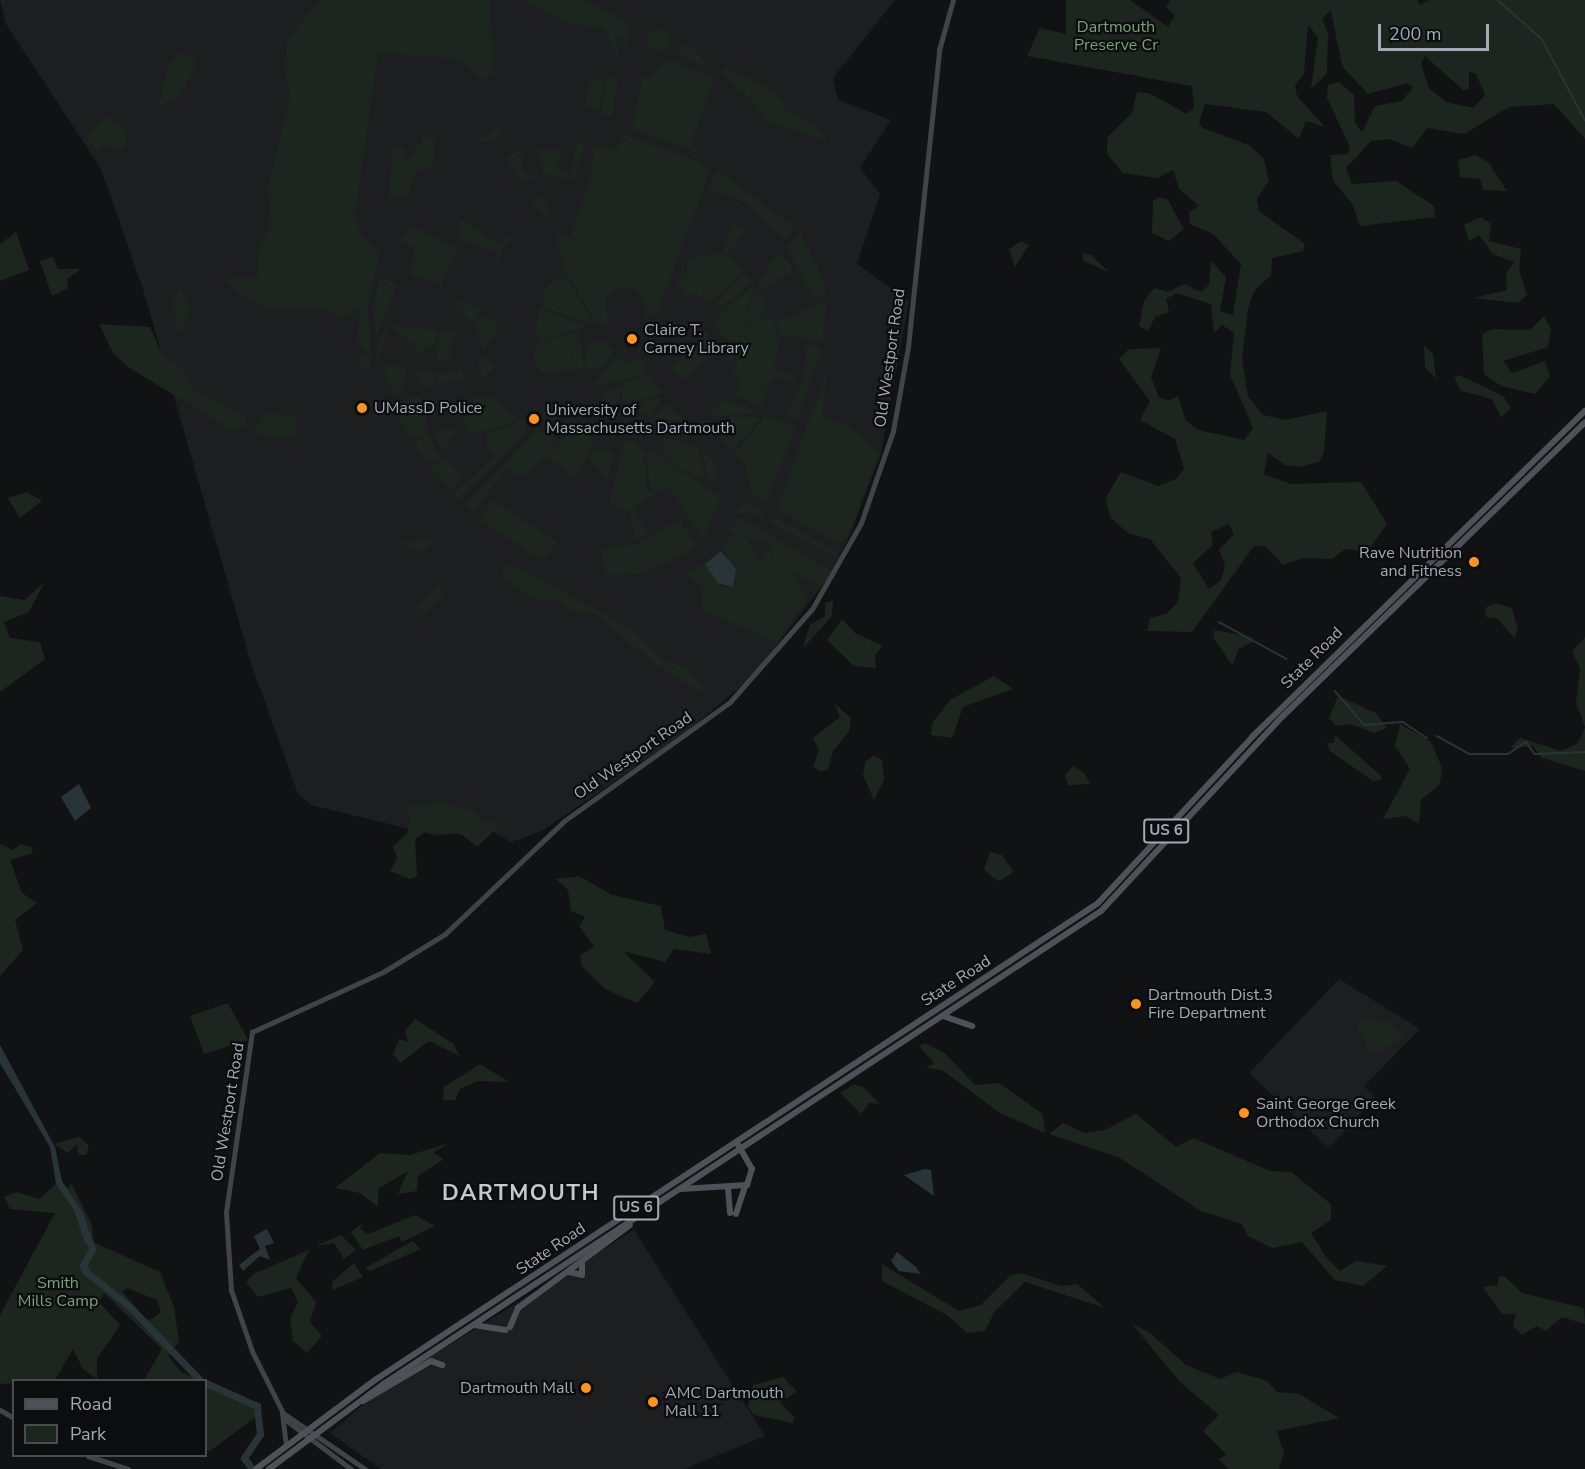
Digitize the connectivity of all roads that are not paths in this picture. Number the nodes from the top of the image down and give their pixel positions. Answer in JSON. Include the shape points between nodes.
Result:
{"nodes":[{"id":1,"x":953,"y":0,"type":"edge"},
{"id":2,"x":1585,"y":411,"type":"edge"},
{"id":3,"x":1585,"y":422,"type":"edge"},
{"id":4,"x":943,"y":1016,"type":"junction"},
{"id":5,"x":972,"y":1026,"type":"dead end"},
{"id":6,"x":735,"y":1142,"type":"junction"},
{"id":7,"x":741,"y":1148,"type":"junction"},
{"id":8,"x":745,"y":1187,"type":"junction"},
{"id":9,"x":728,"y":1189,"type":"junction"},
{"id":10,"x":675,"y":1191,"type":"junction"},
{"id":11,"x":644,"y":1212,"type":"junction"},
{"id":12,"x":582,"y":1263,"type":"junction"},
{"id":13,"x":568,"y":1272,"type":"junction"},
{"id":14,"x":556,"y":1281,"type":"junction"},
{"id":15,"x":518,"y":1296,"type":"junction"},
{"id":16,"x":474,"y":1325,"type":"junction"},
{"id":17,"x":442,"y":1365,"type":"dead end"},
{"id":18,"x":352,"y":1406,"type":"junction"},
{"id":19,"x":282,"y":1412,"type":"junction"},
{"id":20,"x":303,"y":1432,"type":"junction"},
{"id":21,"x":310,"y":1437,"type":"junction"},
{"id":22,"x":286,"y":1445,"type":"junction"},
{"id":23,"x":94,"y":1457,"type":"edge"},
{"id":24,"x":128,"y":1469,"type":"edge"},
{"id":25,"x":256,"y":1469,"type":"edge"},
{"id":26,"x":269,"y":1469,"type":"edge"},
{"id":27,"x":351,"y":1469,"type":"edge"},
{"id":28,"x":365,"y":1469,"type":"edge"}],
"edges":[{"from":1,"to":19,"type":"main road","name":"Old Westport Road","via":[[939,50],[896,422],[868,507],[812,609],[729,703],[564,821],[436,941],[384,972],[252,1032],[254,1045],[228,1201],[226,1258],[242,1327]]},
{"from":2,"to":6,"type":"main road","name":"State Road","number":"US 6","via":[[1252,737],[1102,900]]},
{"from":3,"to":4,"type":"main road","name":"State Road","number":"US 6","via":[[1287,711],[1112,901]]},
{"from":4,"to":5,"type":"main road"},
{"from":4,"to":7,"type":"main road","name":"State Road","number":"US 6"},
{"from":6,"to":7,"type":"main road"},
{"from":6,"to":20,"type":"main road","name":"State Road","number":"US 6"},
{"from":7,"to":8,"type":"main road","via":[[752,1169]]},
{"from":7,"to":10,"type":"main road","name":"State Road","number":"US 6"},
{"from":8,"to":9,"type":"main road"},
{"from":8,"to":9,"type":"main road","via":[[733,1214]]},
{"from":9,"to":10,"type":"main road"},
{"from":10,"to":11,"type":"main road","name":"State Road","number":"US 6"},
{"from":11,"to":12,"type":"main road"},
{"from":11,"to":15,"type":"main road","name":"State Road","number":"US 6"},
{"from":12,"to":13,"type":"main road"},
{"from":12,"to":13,"type":"main road","via":[[582,1275]]},
{"from":13,"to":14,"type":"main road"},
{"from":14,"to":15,"type":"main road"},
{"from":14,"to":16,"type":"main road","via":[[516,1310],[508,1329]]},
{"from":15,"to":16,"type":"main road","name":"State Road","number":"US 6"},
{"from":16,"to":18,"type":"main road","name":"State Road","number":"US 6"},
{"from":17,"to":18,"type":"main road","via":[[430,1362]]},
{"from":18,"to":21,"type":"main road","name":"State Road","number":"US 6"},
{"from":19,"to":20,"type":"main road","name":"Old Westport Road"},
{"from":19,"to":22,"type":"main road"},
{"from":20,"to":21,"type":"main road","name":"Old Westport Road"},
{"from":20,"to":22,"type":"main road","name":"State Road","number":"US 6"},
{"from":21,"to":26,"type":"main road","name":"State Road","number":"US 6"},
{"from":21,"to":27,"type":"main road"},
{"from":21,"to":28,"type":"main road"},
{"from":22,"to":25,"type":"main road","name":"State Road","number":"US 6"},
{"from":23,"to":24,"type":"main road"}]}
